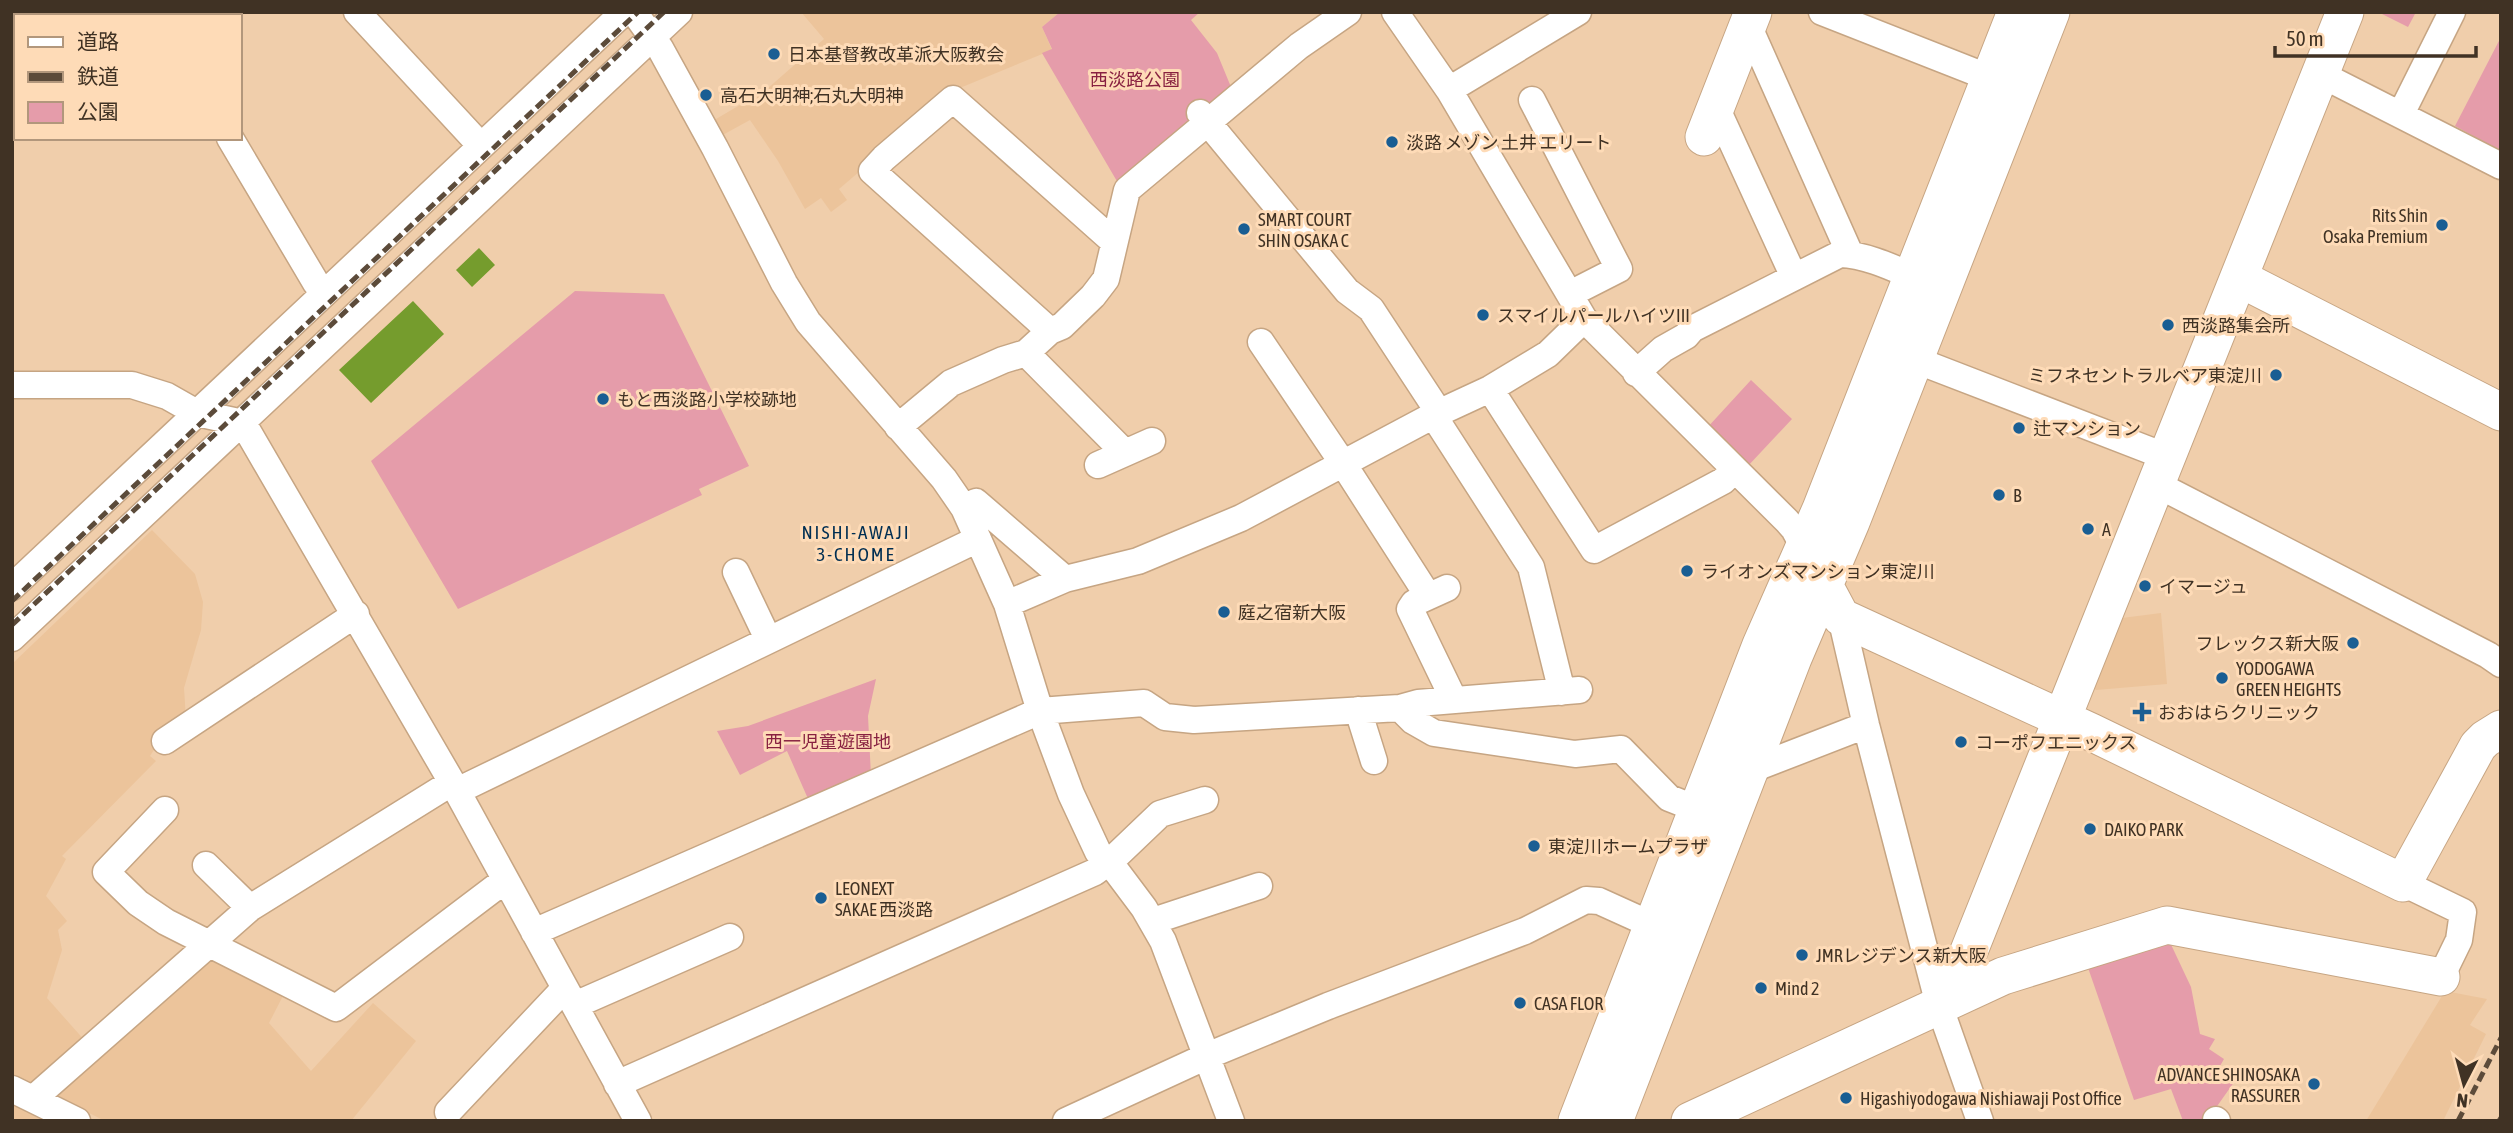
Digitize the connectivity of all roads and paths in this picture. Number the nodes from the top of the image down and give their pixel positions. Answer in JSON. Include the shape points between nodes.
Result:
{"nodes":[{"id":1,"x":357,"y":12,"type":"edge"},
{"id":2,"x":624,"y":12,"type":"edge"},
{"id":3,"x":634,"y":12,"type":"edge"},
{"id":4,"x":678,"y":12,"type":"edge"},
{"id":5,"x":1348,"y":12,"type":"edge"},
{"id":6,"x":1395,"y":12,"type":"edge"},
{"id":7,"x":1822,"y":12,"type":"edge"},
{"id":8,"x":2016,"y":12,"type":"edge"},
{"id":9,"x":2050,"y":12,"type":"edge"},
{"id":10,"x":2345,"y":12,"type":"edge"},
{"id":11,"x":2452,"y":12,"type":"edge"},
{"id":12,"x":1566,"y":15,"type":"edge"},
{"id":13,"x":1751,"y":19,"type":"edge"},
{"id":14,"x":653,"y":36,"type":"junction"},
{"id":15,"x":2320,"y":74,"type":"junction"},
{"id":16,"x":1990,"y":78,"type":"junction"},
{"id":17,"x":549,"y":82,"type":"junction"},
{"id":18,"x":1449,"y":90,"type":"junction"},
{"id":19,"x":1532,"y":100,"type":"dead end"},
{"id":20,"x":575,"y":109,"type":"junction"},
{"id":21,"x":2400,"y":114,"type":"junction"},
{"id":22,"x":1205,"y":118,"type":"junction"},
{"id":23,"x":1710,"y":122,"type":"joint"},
{"id":24,"x":231,"y":140,"type":"edge"},
{"id":25,"x":481,"y":146,"type":"junction"},
{"id":26,"x":2501,"y":166,"type":"edge"},
{"id":27,"x":1114,"y":242,"type":"junction"},
{"id":28,"x":1850,"y":254,"type":"junction"},
{"id":29,"x":1793,"y":275,"type":"junction"},
{"id":30,"x":1912,"y":276,"type":"junction"},
{"id":31,"x":2239,"y":278,"type":"junction"},
{"id":32,"x":330,"y":287,"type":"junction"},
{"id":33,"x":1570,"y":294,"type":"junction"},
{"id":34,"x":363,"y":309,"type":"junction"},
{"id":35,"x":1584,"y":319,"type":"junction"},
{"id":36,"x":1050,"y":331,"type":"junction"},
{"id":37,"x":1261,"y":342,"type":"dead end"},
{"id":38,"x":1026,"y":353,"type":"junction"},
{"id":39,"x":1913,"y":359,"type":"junction"},
{"id":40,"x":1636,"y":373,"type":"junction"},
{"id":41,"x":12,"y":385,"type":"edge"},
{"id":42,"x":1490,"y":388,"type":"junction"},
{"id":43,"x":2501,"y":412,"type":"edge"},
{"id":44,"x":197,"y":413,"type":"junction"},
{"id":45,"x":1436,"y":414,"type":"junction"},
{"id":46,"x":243,"y":423,"type":"junction"},
{"id":47,"x":898,"y":427,"type":"junction"},
{"id":48,"x":1152,"y":441,"type":"dead end"},
{"id":49,"x":1125,"y":453,"type":"junction"},
{"id":50,"x":1098,"y":465,"type":"dead end"},
{"id":51,"x":1344,"y":465,"type":"junction"},
{"id":52,"x":1734,"y":470,"type":"junction"},
{"id":53,"x":2161,"y":471,"type":"junction"},
{"id":54,"x":964,"y":508,"type":"junction"},
{"id":55,"x":978,"y":539,"type":"junction"},
{"id":56,"x":1804,"y":548,"type":"junction"},
{"id":57,"x":736,"y":572,"type":"dead end"},
{"id":58,"x":1065,"y":579,"type":"junction"},
{"id":59,"x":12,"y":587,"type":"edge"},
{"id":60,"x":1447,"y":588,"type":"dead end"},
{"id":61,"x":1422,"y":599,"type":"junction"},
{"id":62,"x":1833,"y":602,"type":"junction"},
{"id":63,"x":1007,"y":604,"type":"junction"},
{"id":64,"x":356,"y":614,"type":"junction"},
{"id":65,"x":12,"y":638,"type":"edge"},
{"id":66,"x":768,"y":639,"type":"junction"},
{"id":67,"x":2501,"y":664,"type":"edge"},
{"id":68,"x":1454,"y":700,"type":"junction"},
{"id":69,"x":1400,"y":708,"type":"junction"},
{"id":70,"x":1358,"y":710,"type":"junction"},
{"id":71,"x":1040,"y":712,"type":"junction"},
{"id":72,"x":2062,"y":719,"type":"junction"},
{"id":73,"x":1866,"y":725,"type":"junction"},
{"id":74,"x":2501,"y":729,"type":"edge"},
{"id":75,"x":165,"y":741,"type":"dead end"},
{"id":76,"x":1374,"y":761,"type":"dead end"},
{"id":77,"x":1750,"y":770,"type":"junction"},
{"id":78,"x":454,"y":787,"type":"junction"},
{"id":79,"x":1205,"y":800,"type":"dead end"},
{"id":80,"x":1697,"y":808,"type":"junction"},
{"id":81,"x":165,"y":810,"type":"dead end"},
{"id":82,"x":1108,"y":863,"type":"junction"},
{"id":83,"x":206,"y":865,"type":"dead end"},
{"id":84,"x":505,"y":880,"type":"junction"},
{"id":85,"x":2403,"y":883,"type":"junction"},
{"id":86,"x":1259,"y":886,"type":"dead end"},
{"id":87,"x":250,"y":908,"type":"junction"},
{"id":88,"x":1153,"y":921,"type":"junction"},
{"id":89,"x":1652,"y":925,"type":"junction"},
{"id":90,"x":534,"y":932,"type":"junction"},
{"id":91,"x":730,"y":937,"type":"dead end"},
{"id":92,"x":209,"y":944,"type":"junction"},
{"id":93,"x":2441,"y":977,"type":"joint"},
{"id":94,"x":570,"y":997,"type":"junction"},
{"id":95,"x":1939,"y":1005,"type":"junction"},
{"id":96,"x":1207,"y":1056,"type":"junction"},
{"id":97,"x":617,"y":1084,"type":"junction"},
{"id":98,"x":22,"y":1094,"type":"edge"},
{"id":99,"x":448,"y":1112,"type":"dead end"},
{"id":100,"x":77,"y":1121,"type":"edge"},
{"id":101,"x":638,"y":1121,"type":"edge"},
{"id":102,"x":1066,"y":1121,"type":"edge"},
{"id":103,"x":1231,"y":1121,"type":"edge"},
{"id":104,"x":1577,"y":1121,"type":"edge"},
{"id":105,"x":1614,"y":1121,"type":"edge"},
{"id":106,"x":1690,"y":1121,"type":"edge"},
{"id":107,"x":1980,"y":1121,"type":"edge"}],
"edges":[{"from":1,"to":25,"type":"street"},
{"from":2,"to":17,"type":"street"},
{"from":3,"to":14,"type":"street"},
{"from":4,"to":14,"type":"street"},
{"from":5,"to":22,"type":"street"},
{"from":6,"to":18,"type":"street"},
{"from":7,"to":16,"type":"street"},
{"from":8,"to":16,"type":"street"},
{"from":9,"to":39,"type":"street"},
{"from":10,"to":15,"type":"street"},
{"from":11,"to":21,"type":"street"},
{"from":12,"to":18,"type":"street"},
{"from":13,"to":23,"type":"street"},
{"from":13,"to":28,"type":"street"},
{"from":14,"to":20,"type":"street"},
{"from":14,"to":47,"type":"street","via":[[808,322]]},
{"from":15,"to":21,"type":"street"},
{"from":15,"to":31,"type":"street"},
{"from":16,"to":30,"type":"street"},
{"from":17,"to":20,"type":"street"},
{"from":17,"to":25,"type":"street"},
{"from":18,"to":33,"type":"street"},
{"from":19,"to":33,"type":"street","via":[[1619,269]]},
{"from":20,"to":34,"type":"street"},
{"from":21,"to":26,"type":"street"},
{"from":22,"to":27,"type":"street","via":[[1127,190]]},
{"from":22,"to":45,"type":"street","via":[[1347,291],[1371,309]]},
{"from":23,"to":29,"type":"street"},
{"from":24,"to":32,"type":"street","via":[[316,283]]},
{"from":25,"to":32,"type":"street"},
{"from":27,"to":36,"type":"street","via":[[1106,279],[1062,326]]},
{"from":27,"to":36,"type":"street","via":[[953,99],[872,171]]},
{"from":28,"to":29,"type":"street"},
{"from":28,"to":30,"type":"street"},
{"from":29,"to":40,"type":"street","via":[[1692,329]]},
{"from":30,"to":56,"type":"street"},
{"from":31,"to":43,"type":"street"},
{"from":31,"to":53,"type":"street"},
{"from":32,"to":34,"type":"street"},
{"from":32,"to":44,"type":"street"},
{"from":33,"to":35,"type":"street"},
{"from":34,"to":46,"type":"street"},
{"from":35,"to":40,"type":"street"},
{"from":35,"to":42,"type":"street","via":[[1548,354]]},
{"from":36,"to":38,"type":"street"},
{"from":37,"to":51,"type":"street"},
{"from":38,"to":47,"type":"street","via":[[951,383]]},
{"from":38,"to":49,"type":"street"},
{"from":39,"to":53,"type":"street"},
{"from":39,"to":62,"type":"street"},
{"from":40,"to":52,"type":"street"},
{"from":41,"to":44,"type":"street","via":[[132,386],[167,396]]},
{"from":42,"to":45,"type":"street"},
{"from":42,"to":52,"type":"street","via":[[1594,550],[1723,481]]},
{"from":44,"to":46,"type":"street"},
{"from":44,"to":59,"type":"street"},
{"from":45,"to":51,"type":"street"},
{"from":45,"to":68,"type":"street","via":[[1531,567],[1571,691]]},
{"from":46,"to":64,"type":"street"},
{"from":46,"to":65,"type":"street"},
{"from":47,"to":54,"type":"street"},
{"from":48,"to":49,"type":"street"},
{"from":49,"to":50,"type":"street"},
{"from":51,"to":58,"type":"street","via":[[1241,518],[1138,562]]},
{"from":51,"to":61,"type":"street","via":[[1423,588]]},
{"from":52,"to":56,"type":"street","via":[[1794,529]]},
{"from":53,"to":67,"type":"street"},
{"from":53,"to":72,"type":"street"},
{"from":54,"to":55,"type":"street"},
{"from":54,"to":58,"type":"street","via":[[976,502]]},
{"from":55,"to":63,"type":"street"},
{"from":55,"to":66,"type":"street"},
{"from":56,"to":62,"type":"street"},
{"from":56,"to":80,"type":"street"},
{"from":57,"to":66,"type":"street"},
{"from":58,"to":63,"type":"street"},
{"from":60,"to":61,"type":"street"},
{"from":61,"to":68,"type":"street","via":[[1410,609]]},
{"from":62,"to":72,"type":"street"},
{"from":62,"to":73,"type":"street"},
{"from":62,"to":77,"type":"street","via":[[1793,658]]},
{"from":63,"to":71,"type":"street"},
{"from":64,"to":75,"type":"street"},
{"from":64,"to":78,"type":"street"},
{"from":66,"to":78,"type":"street"},
{"from":68,"to":69,"type":"street"},
{"from":69,"to":70,"type":"street"},
{"from":69,"to":80,"type":"street","via":[[1434,733],[1575,754],[1621,749],[1669,798]]},
{"from":70,"to":71,"type":"street","via":[[1194,720],[1165,718],[1144,703]]},
{"from":70,"to":76,"type":"street"},
{"from":71,"to":82,"type":"street","via":[[1079,811]]},
{"from":71,"to":90,"type":"street"},
{"from":72,"to":85,"type":"street"},
{"from":72,"to":95,"type":"street","via":[[1965,961]]},
{"from":73,"to":77,"type":"street"},
{"from":73,"to":95,"type":"street"},
{"from":74,"to":85,"type":"street","via":[[2478,747]]},
{"from":77,"to":105,"type":"street"},
{"from":78,"to":84,"type":"street"},
{"from":78,"to":87,"type":"street"},
{"from":79,"to":82,"type":"street","via":[[1160,814]]},
{"from":80,"to":89,"type":"street"},
{"from":81,"to":92,"type":"street","via":[[106,872],[138,903]]},
{"from":82,"to":88,"type":"street"},
{"from":82,"to":97,"type":"street"},
{"from":83,"to":87,"type":"street"},
{"from":84,"to":90,"type":"street"},
{"from":84,"to":92,"type":"street","via":[[336,1008]]},
{"from":85,"to":93,"type":"street","via":[[2463,912],[2459,940]]},
{"from":86,"to":88,"type":"street"},
{"from":87,"to":92,"type":"street"},
{"from":88,"to":96,"type":"street"},
{"from":89,"to":96,"type":"street","via":[[1599,901],[1586,900],[1525,930]]},
{"from":89,"to":104,"type":"street"},
{"from":90,"to":94,"type":"street"},
{"from":91,"to":94,"type":"street"},
{"from":92,"to":98,"type":"street"},
{"from":93,"to":95,"type":"street","via":[[2167,925],[2003,976]]},
{"from":94,"to":97,"type":"street"},
{"from":94,"to":99,"type":"street"},
{"from":95,"to":106,"type":"street"},
{"from":95,"to":107,"type":"street"},
{"from":96,"to":102,"type":"street"},
{"from":96,"to":103,"type":"street"},
{"from":97,"to":101,"type":"street"},
{"from":98,"to":100,"type":"street"}]}
